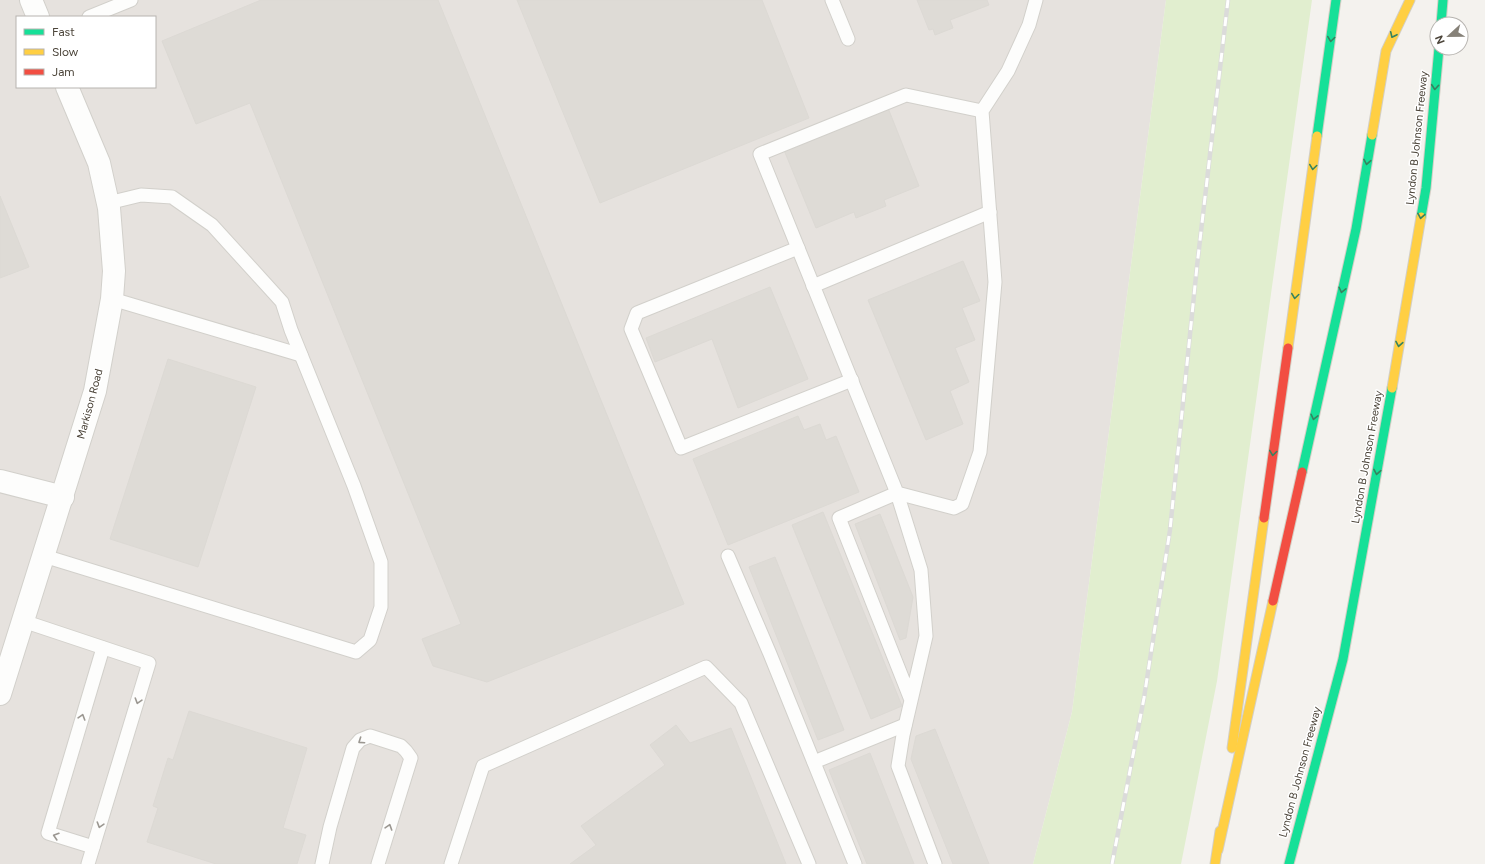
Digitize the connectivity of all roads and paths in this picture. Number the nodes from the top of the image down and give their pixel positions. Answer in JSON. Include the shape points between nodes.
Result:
{"nodes":[{"id":1,"x":31,"y":0,"type":"edge"},
{"id":2,"x":131,"y":0,"type":"edge"},
{"id":3,"x":832,"y":0,"type":"edge"},
{"id":4,"x":1036,"y":0,"type":"edge"},
{"id":5,"x":1336,"y":0,"type":"edge"},
{"id":6,"x":1410,"y":0,"type":"edge"},
{"id":7,"x":1443,"y":0,"type":"edge"},
{"id":8,"x":38,"y":16,"type":"edge"},
{"id":9,"x":91,"y":16,"type":"edge"},
{"id":10,"x":1442,"y":16,"type":"edge"},
{"id":11,"x":848,"y":39,"type":"dead end"},
{"id":12,"x":1438,"y":56,"type":"edge"},
{"id":13,"x":67,"y":88,"type":"edge"},
{"id":14,"x":982,"y":110,"type":"junction"},
{"id":15,"x":108,"y":203,"type":"junction"},
{"id":16,"x":990,"y":212,"type":"junction"},
{"id":17,"x":798,"y":248,"type":"junction"},
{"id":18,"x":813,"y":286,"type":"junction"},
{"id":19,"x":112,"y":299,"type":"junction"},
{"id":20,"x":301,"y":355,"type":"junction"},
{"id":21,"x":852,"y":380,"type":"junction"},
{"id":22,"x":0,"y":481,"type":"edge"},
{"id":23,"x":897,"y":493,"type":"junction"},
{"id":24,"x":62,"y":497,"type":"junction"},
{"id":25,"x":44,"y":556,"type":"junction"},
{"id":26,"x":728,"y":556,"type":"dead end"},
{"id":27,"x":23,"y":621,"type":"junction"},
{"id":28,"x":103,"y":648,"type":"junction"},
{"id":29,"x":0,"y":694,"type":"edge"},
{"id":30,"x":911,"y":700,"type":"junction"},
{"id":31,"x":905,"y":725,"type":"junction"},
{"id":32,"x":814,"y":762,"type":"junction"},
{"id":33,"x":93,"y":847,"type":"junction"},
{"id":34,"x":1218,"y":850,"type":"junction"},
{"id":35,"x":88,"y":864,"type":"edge"},
{"id":36,"x":322,"y":864,"type":"edge"},
{"id":37,"x":378,"y":864,"type":"edge"},
{"id":38,"x":451,"y":864,"type":"edge"},
{"id":39,"x":809,"y":864,"type":"edge"},
{"id":40,"x":856,"y":864,"type":"edge"},
{"id":41,"x":935,"y":864,"type":"edge"},
{"id":42,"x":1215,"y":864,"type":"edge"},
{"id":43,"x":1289,"y":864,"type":"edge"}],
"edges":[{"from":1,"to":8,"type":"street"},
{"from":2,"to":9,"type":"lane"},
{"from":3,"to":11,"type":"lane"},
{"from":4,"to":14,"type":"lane","via":[[1030,25],[1008,71]]},
{"from":5,"to":34,"type":"main road","one_way":true},
{"from":6,"to":34,"type":"main road","one_way":true,"via":[[1386,51],[1356,229]]},
{"from":7,"to":10,"type":"main road"},
{"from":12,"to":43,"type":"main road","name":"Lyndon B Johnson Freeway","one_way":true,"via":[[1426,188],[1381,454],[1343,658]]},
{"from":13,"to":15,"type":"street","name":"Markison Road","via":[[99,163]]},
{"from":14,"to":16,"type":"lane"},
{"from":14,"to":17,"type":"lane","via":[[906,95],[760,154]]},
{"from":15,"to":19,"type":"street","name":"Markison Road","via":[[114,271]]},
{"from":15,"to":20,"type":"lane","via":[[141,195],[172,197],[212,225],[282,302]]},
{"from":16,"to":18,"type":"lane"},
{"from":16,"to":23,"type":"lane","via":[[995,282],[980,452],[962,504],[954,508]]},
{"from":17,"to":18,"type":"lane"},
{"from":17,"to":21,"type":"lane","via":[[637,313],[631,329],[681,448]]},
{"from":18,"to":21,"type":"lane"},
{"from":19,"to":20,"type":"lane"},
{"from":19,"to":24,"type":"street","name":"Markison Road","via":[[96,391]]},
{"from":20,"to":25,"type":"lane","via":[[354,486],[381,562],[381,607],[370,640],[356,652]]},
{"from":21,"to":23,"type":"lane"},
{"from":22,"to":24,"type":"street"},
{"from":23,"to":30,"type":"lane","via":[[920,570],[926,636]]},
{"from":23,"to":30,"type":"lane","via":[[839,518]]},
{"from":24,"to":25,"type":"street","name":"Markison Road"},
{"from":25,"to":27,"type":"street","name":"Markison Road"},
{"from":26,"to":32,"type":"lane"},
{"from":27,"to":28,"type":"lane"},
{"from":27,"to":29,"type":"street","name":"Markison Road"},
{"from":33,"to":28,"type":"lane","one_way":true,"via":[[48,833]]},
{"from":28,"to":33,"type":"lane","one_way":true,"via":[[149,663]]},
{"from":30,"to":31,"type":"lane"},
{"from":31,"to":32,"type":"lane"},
{"from":31,"to":41,"type":"lane","via":[[898,766]]},
{"from":32,"to":40,"type":"lane"},
{"from":33,"to":35,"type":"lane"},
{"from":34,"to":42,"type":"main road"},
{"from":37,"to":36,"type":"lane","one_way":true,"via":[[410,758],[401,746],[370,736],[360,740],[353,748]]},
{"from":38,"to":39,"type":"lane","via":[[483,766],[706,667],[741,703]]}]}
